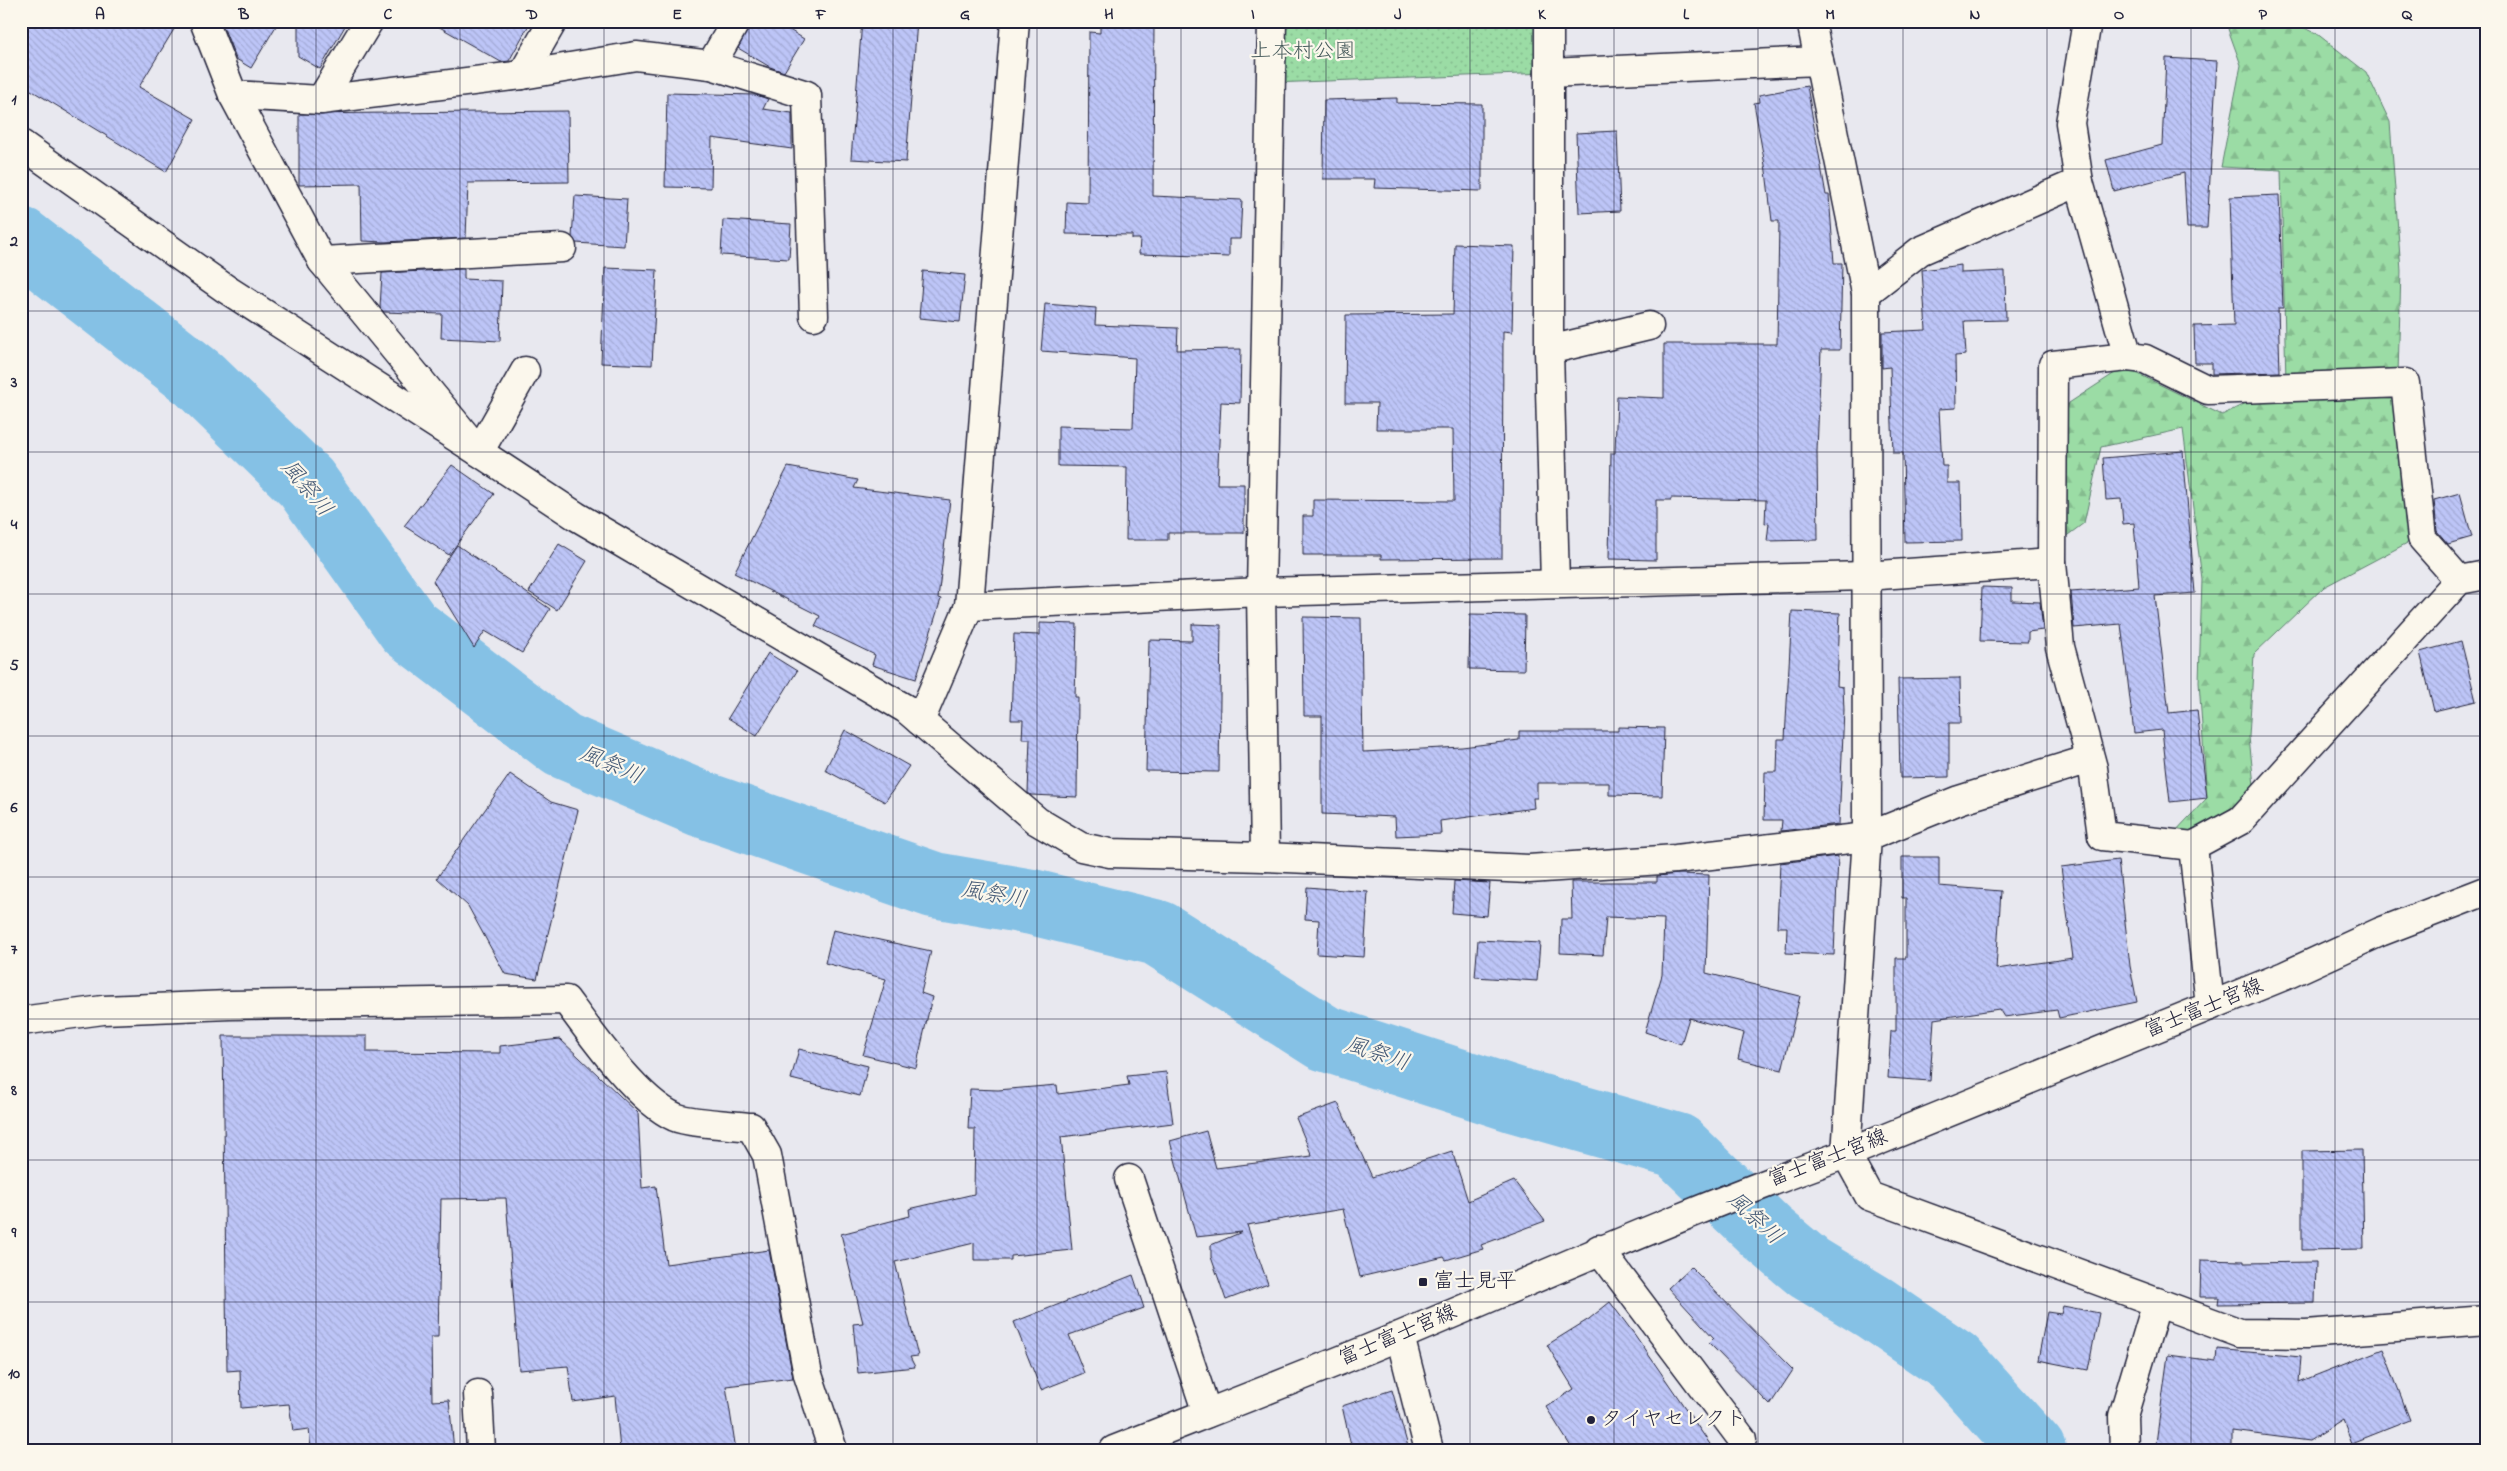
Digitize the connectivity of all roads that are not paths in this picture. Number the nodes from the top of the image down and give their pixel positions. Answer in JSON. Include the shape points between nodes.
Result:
{"nodes":[{"id":1,"x":204,"y":21,"type":"edge"},
{"id":2,"x":368,"y":21,"type":"edge"},
{"id":3,"x":554,"y":21,"type":"edge"},
{"id":4,"x":736,"y":21,"type":"edge"},
{"id":5,"x":1015,"y":21,"type":"edge"},
{"id":6,"x":1272,"y":21,"type":"edge"},
{"id":7,"x":1549,"y":21,"type":"edge"},
{"id":8,"x":1811,"y":21,"type":"edge"},
{"id":9,"x":2087,"y":21,"type":"edge"},
{"id":10,"x":1819,"y":62,"type":"junction"},
{"id":11,"x":711,"y":65,"type":"junction"},
{"id":12,"x":1549,"y":73,"type":"junction"},
{"id":13,"x":522,"y":75,"type":"junction"},
{"id":14,"x":233,"y":95,"type":"junction"},
{"id":15,"x":321,"y":100,"type":"junction"},
{"id":16,"x":21,"y":144,"type":"edge"},
{"id":17,"x":2079,"y":182,"type":"junction"},
{"id":18,"x":562,"y":248,"type":"dead end"},
{"id":19,"x":322,"y":261,"type":"junction"},
{"id":20,"x":1866,"y":293,"type":"junction"},
{"id":21,"x":814,"y":316,"type":"dead end"},
{"id":22,"x":1650,"y":326,"type":"dead end"},
{"id":23,"x":1549,"y":350,"type":"junction"},
{"id":24,"x":2128,"y":357,"type":"junction"},
{"id":25,"x":525,"y":370,"type":"dead end"},
{"id":26,"x":479,"y":452,"type":"junction"},
{"id":27,"x":2052,"y":563,"type":"junction"},
{"id":28,"x":2486,"y":575,"type":"edge"},
{"id":29,"x":1865,"y":576,"type":"junction"},
{"id":30,"x":2459,"y":580,"type":"junction"},
{"id":31,"x":1555,"y":584,"type":"junction"},
{"id":32,"x":1261,"y":592,"type":"junction"},
{"id":33,"x":969,"y":606,"type":"junction"},
{"id":34,"x":920,"y":721,"type":"junction"},
{"id":35,"x":2090,"y":759,"type":"junction"},
{"id":36,"x":1867,"y":836,"type":"junction"},
{"id":37,"x":2193,"y":846,"type":"junction"},
{"id":38,"x":1264,"y":857,"type":"junction"},
{"id":39,"x":2486,"y":891,"type":"edge"},
{"id":40,"x":2210,"y":1006,"type":"junction"},
{"id":41,"x":21,"y":1021,"type":"edge"},
{"id":42,"x":1846,"y":1154,"type":"junction"},
{"id":43,"x":1129,"y":1179,"type":"dead end"},
{"id":44,"x":1599,"y":1249,"type":"junction"},
{"id":45,"x":2157,"y":1302,"type":"junction"},
{"id":46,"x":2486,"y":1320,"type":"edge"},
{"id":47,"x":1400,"y":1336,"type":"junction"},
{"id":48,"x":478,"y":1394,"type":"dead end"},
{"id":49,"x":1208,"y":1412,"type":"junction"},
{"id":50,"x":1742,"y":1439,"type":"dead end"},
{"id":51,"x":482,"y":1450,"type":"edge"},
{"id":52,"x":833,"y":1450,"type":"edge"},
{"id":53,"x":1114,"y":1450,"type":"edge"},
{"id":54,"x":1429,"y":1450,"type":"edge"},
{"id":55,"x":2124,"y":1450,"type":"edge"}],
"edges":[{"from":1,"to":14,"type":"street"},
{"from":2,"to":15,"type":"street"},
{"from":3,"to":13,"type":"street"},
{"from":4,"to":11,"type":"street"},
{"from":5,"to":33,"type":"street"},
{"from":6,"to":32,"type":"street"},
{"from":7,"to":12,"type":"street"},
{"from":8,"to":10,"type":"street"},
{"from":9,"to":17,"type":"street","via":[[2070,123]]},
{"from":10,"to":12,"type":"street"},
{"from":10,"to":20,"type":"street"},
{"from":11,"to":13,"type":"street","via":[[636,56]]},
{"from":11,"to":21,"type":"street","via":[[807,95]]},
{"from":12,"to":23,"type":"street"},
{"from":13,"to":15,"type":"street"},
{"from":14,"to":15,"type":"street"},
{"from":14,"to":19,"type":"street"},
{"from":16,"to":26,"type":"street","via":[[226,289]]},
{"from":17,"to":20,"type":"street","via":[[1920,252]]},
{"from":17,"to":24,"type":"street"},
{"from":18,"to":19,"type":"street"},
{"from":19,"to":26,"type":"street"},
{"from":20,"to":29,"type":"street"},
{"from":22,"to":23,"type":"street"},
{"from":23,"to":31,"type":"street"},
{"from":24,"to":27,"type":"street","via":[[2053,365]]},
{"from":24,"to":30,"type":"street","via":[[2145,359],[2208,390],[2405,383],[2422,538]]},
{"from":25,"to":26,"type":"street"},
{"from":26,"to":34,"type":"street","via":[[576,516],[906,709]]},
{"from":27,"to":29,"type":"street"},
{"from":27,"to":35,"type":"street","via":[[2060,647]]},
{"from":28,"to":30,"type":"street"},
{"from":29,"to":31,"type":"street"},
{"from":29,"to":36,"type":"street"},
{"from":30,"to":37,"type":"street","via":[[2241,820]]},
{"from":31,"to":32,"type":"street"},
{"from":32,"to":33,"type":"street"},
{"from":32,"to":38,"type":"street"},
{"from":33,"to":34,"type":"street"},
{"from":34,"to":38,"type":"street","via":[[1037,821],[1081,847],[1110,853]]},
{"from":35,"to":36,"type":"street","via":[[1958,800]]},
{"from":35,"to":37,"type":"street","via":[[2102,836]]},
{"from":36,"to":38,"type":"street","via":[[1676,859],[1529,869]]},
{"from":36,"to":42,"type":"street"},
{"from":37,"to":40,"type":"street"},
{"from":39,"to":40,"type":"street","name":"富士富士宮線","via":[[2380,932]]},
{"from":40,"to":42,"type":"street","name":"富士富士宮線"},
{"from":41,"to":52,"type":"street","via":[[103,1010],[229,1005],[566,1000],[604,1051],[656,1106],[676,1118],[751,1127],[767,1155],[808,1375]]},
{"from":42,"to":44,"type":"street","name":"富士富士宮線"},
{"from":42,"to":45,"type":"street","via":[[1869,1196]]},
{"from":43,"to":49,"type":"street"},
{"from":44,"to":47,"type":"street","name":"富士富士宮線"},
{"from":44,"to":50,"type":"street"},
{"from":45,"to":46,"type":"street","via":[[2240,1332],[2306,1334]]},
{"from":45,"to":55,"type":"street","via":[[2123,1416]]},
{"from":47,"to":49,"type":"street","name":"富士富士宮線"},
{"from":47,"to":54,"type":"street"},
{"from":48,"to":51,"type":"street"},
{"from":49,"to":53,"type":"street","name":"富士富士宮線"}]}
